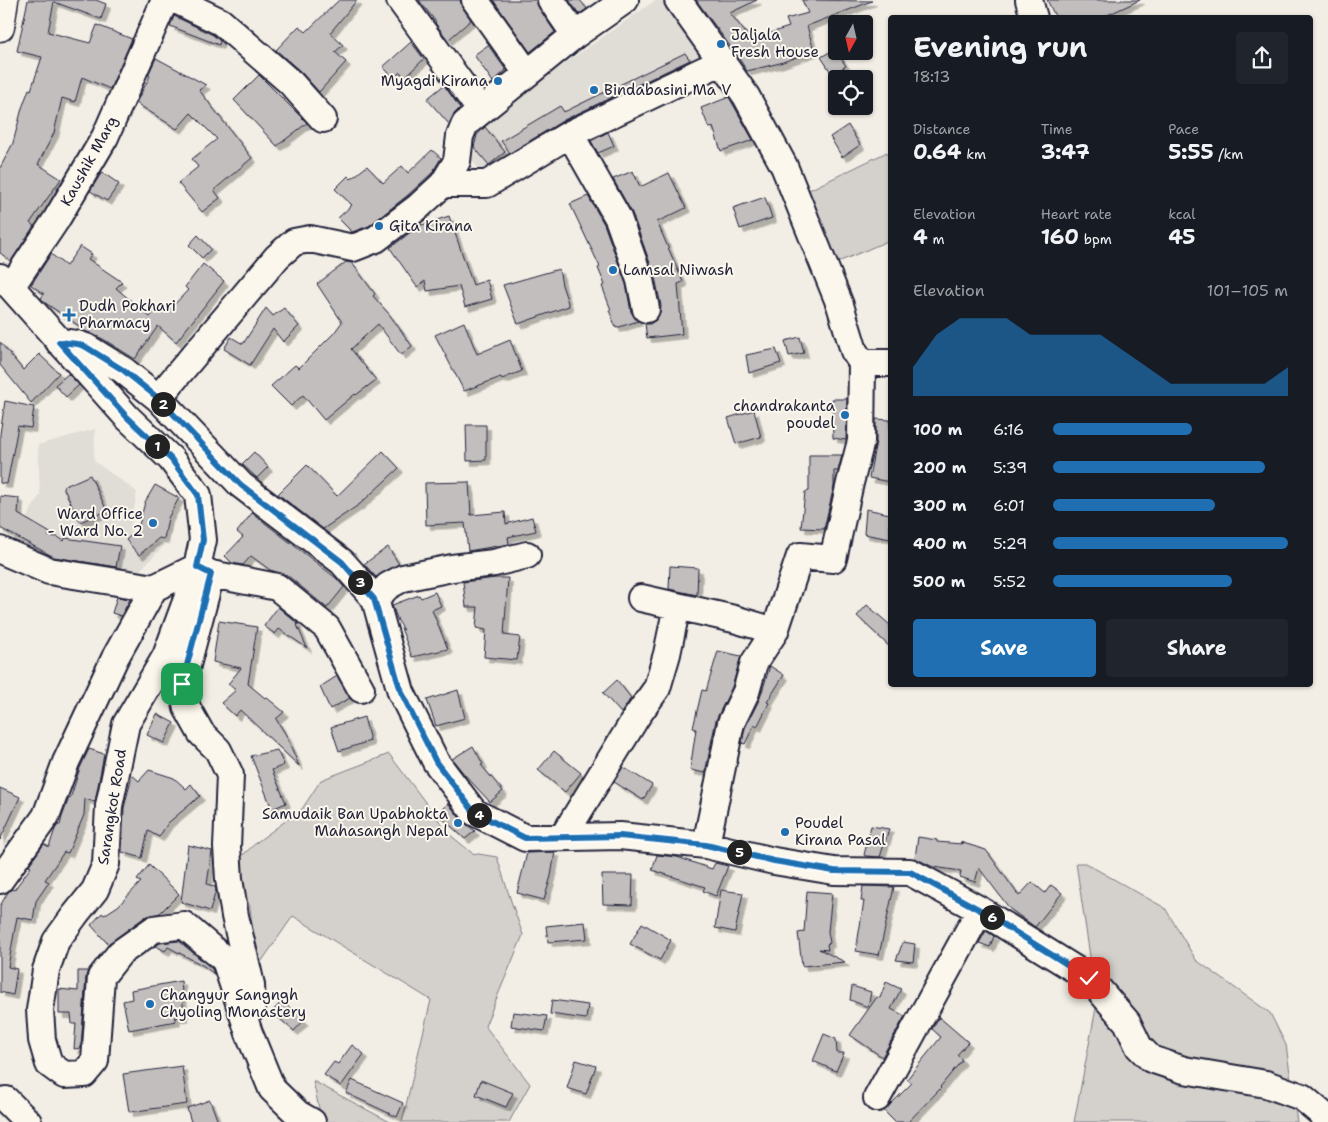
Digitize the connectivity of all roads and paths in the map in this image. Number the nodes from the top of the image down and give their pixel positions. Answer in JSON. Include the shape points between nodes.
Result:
{"nodes":[{"id":1,"x":4,"y":0,"type":"edge"},
{"id":2,"x":165,"y":0,"type":"edge"},
{"id":3,"x":176,"y":0,"type":"edge"},
{"id":4,"x":400,"y":0,"type":"edge"},
{"id":5,"x":475,"y":0,"type":"edge"},
{"id":6,"x":551,"y":0,"type":"edge"},
{"id":7,"x":625,"y":0,"type":"edge"},
{"id":8,"x":678,"y":0,"type":"edge"},
{"id":9,"x":1029,"y":0,"type":"edge"},
{"id":10,"x":1033,"y":15,"type":"edge"},
{"id":11,"x":0,"y":27,"type":"edge"},
{"id":12,"x":575,"y":35,"type":"junction"},
{"id":13,"x":722,"y":61,"type":"junction"},
{"id":14,"x":527,"y":73,"type":"junction"},
{"id":15,"x":481,"y":111,"type":"junction"},
{"id":16,"x":323,"y":119,"type":"dead end"},
{"id":17,"x":570,"y":134,"type":"junction"},
{"id":18,"x":443,"y":184,"type":"junction"},
{"id":19,"x":5,"y":282,"type":"edge"},
{"id":20,"x":646,"y":309,"type":"dead end"},
{"id":21,"x":59,"y":342,"type":"junction"},
{"id":22,"x":862,"y":363,"type":"junction"},
{"id":23,"x":888,"y":363,"type":"edge"},
{"id":24,"x":158,"y":398,"type":"junction"},
{"id":25,"x":0,"y":550,"type":"edge"},
{"id":26,"x":527,"y":555,"type":"dead end"},
{"id":27,"x":204,"y":571,"type":"junction"},
{"id":28,"x":154,"y":588,"type":"junction"},
{"id":29,"x":641,"y":598,"type":"dead end"},
{"id":30,"x":374,"y":599,"type":"junction"},
{"id":31,"x":678,"y":606,"type":"junction"},
{"id":32,"x":774,"y":631,"type":"junction"},
{"id":33,"x":361,"y":689,"type":"dead end"},
{"id":34,"x":563,"y":837,"type":"junction"},
{"id":35,"x":706,"y":845,"type":"junction"},
{"id":36,"x":0,"y":880,"type":"edge"},
{"id":37,"x":980,"y":910,"type":"junction"},
{"id":38,"x":249,"y":1033,"type":"junction"},
{"id":39,"x":877,"y":1098,"type":"dead end"},
{"id":40,"x":2,"y":1099,"type":"edge"},
{"id":41,"x":1328,"y":1119,"type":"edge"},
{"id":42,"x":28,"y":1122,"type":"edge"},
{"id":43,"x":312,"y":1122,"type":"edge"}],
"edges":[{"from":1,"to":11,"type":"highway"},
{"from":2,"to":19,"type":"street","name":"Kaushik Marg","via":[[105,138],[56,220]]},
{"from":3,"to":16,"type":"street","via":[[221,22],[291,83]]},
{"from":4,"to":15,"type":"street"},
{"from":5,"to":14,"type":"street"},
{"from":6,"to":12,"type":"street"},
{"from":7,"to":12,"type":"street"},
{"from":8,"to":13,"type":"street"},
{"from":9,"to":10,"type":"street"},
{"from":12,"to":14,"type":"street"},
{"from":13,"to":17,"type":"street"},
{"from":13,"to":22,"type":"street","via":[[746,96],[784,166],[840,304],[854,351]]},
{"from":14,"to":15,"type":"street"},
{"from":15,"to":18,"type":"street","via":[[465,124],[457,161]]},
{"from":17,"to":18,"type":"street","via":[[487,184]]},
{"from":17,"to":20,"type":"street","via":[[618,218],[640,280]]},
{"from":18,"to":24,"type":"street","via":[[376,239],[353,248],[310,239],[294,242],[277,257]]},
{"from":19,"to":21,"type":"street","name":"Sarangkot Road"},
{"from":21,"to":24,"type":"street","via":[[78,344],[92,350]]},
{"from":21,"to":27,"type":"street","name":"Sarangkot Road","via":[[127,417],[171,459],[198,495]]},
{"from":22,"to":23,"type":"street"},
{"from":22,"to":32,"type":"street","via":[[861,441],[833,559],[800,556]]},
{"from":24,"to":30,"type":"street","via":[[241,485],[342,562]]},
{"from":25,"to":28,"type":"street","via":[[49,571]]},
{"from":26,"to":30,"type":"street","via":[[402,578]]},
{"from":27,"to":28,"type":"street"},
{"from":27,"to":33,"type":"street","via":[[277,587],[327,628]]},
{"from":27,"to":38,"type":"street","via":[[182,684],[187,708],[201,733],[218,750],[230,774],[229,879],[251,986]]},
{"from":27,"to":38,"type":"street","name":"Sarangkot Road","via":[[166,656],[126,724],[110,806],[106,864],[96,890],[56,941],[46,970],[40,1010],[42,1040],[49,1064],[64,1075],[84,1074],[95,1061],[102,977],[120,953],[154,929],[184,925],[225,960]]},
{"from":28,"to":36,"type":"street","via":[[115,658],[66,762],[46,816]]},
{"from":29,"to":31,"type":"street"},
{"from":30,"to":34,"type":"street","via":[[401,692],[436,762],[474,812],[525,838]]},
{"from":31,"to":32,"type":"street"},
{"from":31,"to":34,"type":"street","via":[[657,688]]},
{"from":32,"to":35,"type":"street","via":[[754,663],[746,692],[731,723]]},
{"from":34,"to":35,"type":"street","via":[[620,836]]},
{"from":35,"to":37,"type":"street","via":[[834,871],[910,872]]},
{"from":37,"to":39,"type":"street"},
{"from":37,"to":41,"type":"street","via":[[1089,978],[1127,1022],[1139,1047],[1151,1059],[1184,1070],[1266,1084],[1302,1097]]},
{"from":38,"to":43,"type":"street","name":"Sarangkot Road","via":[[272,1089],[298,1114]]},
{"from":40,"to":42,"type":"street"}]}
